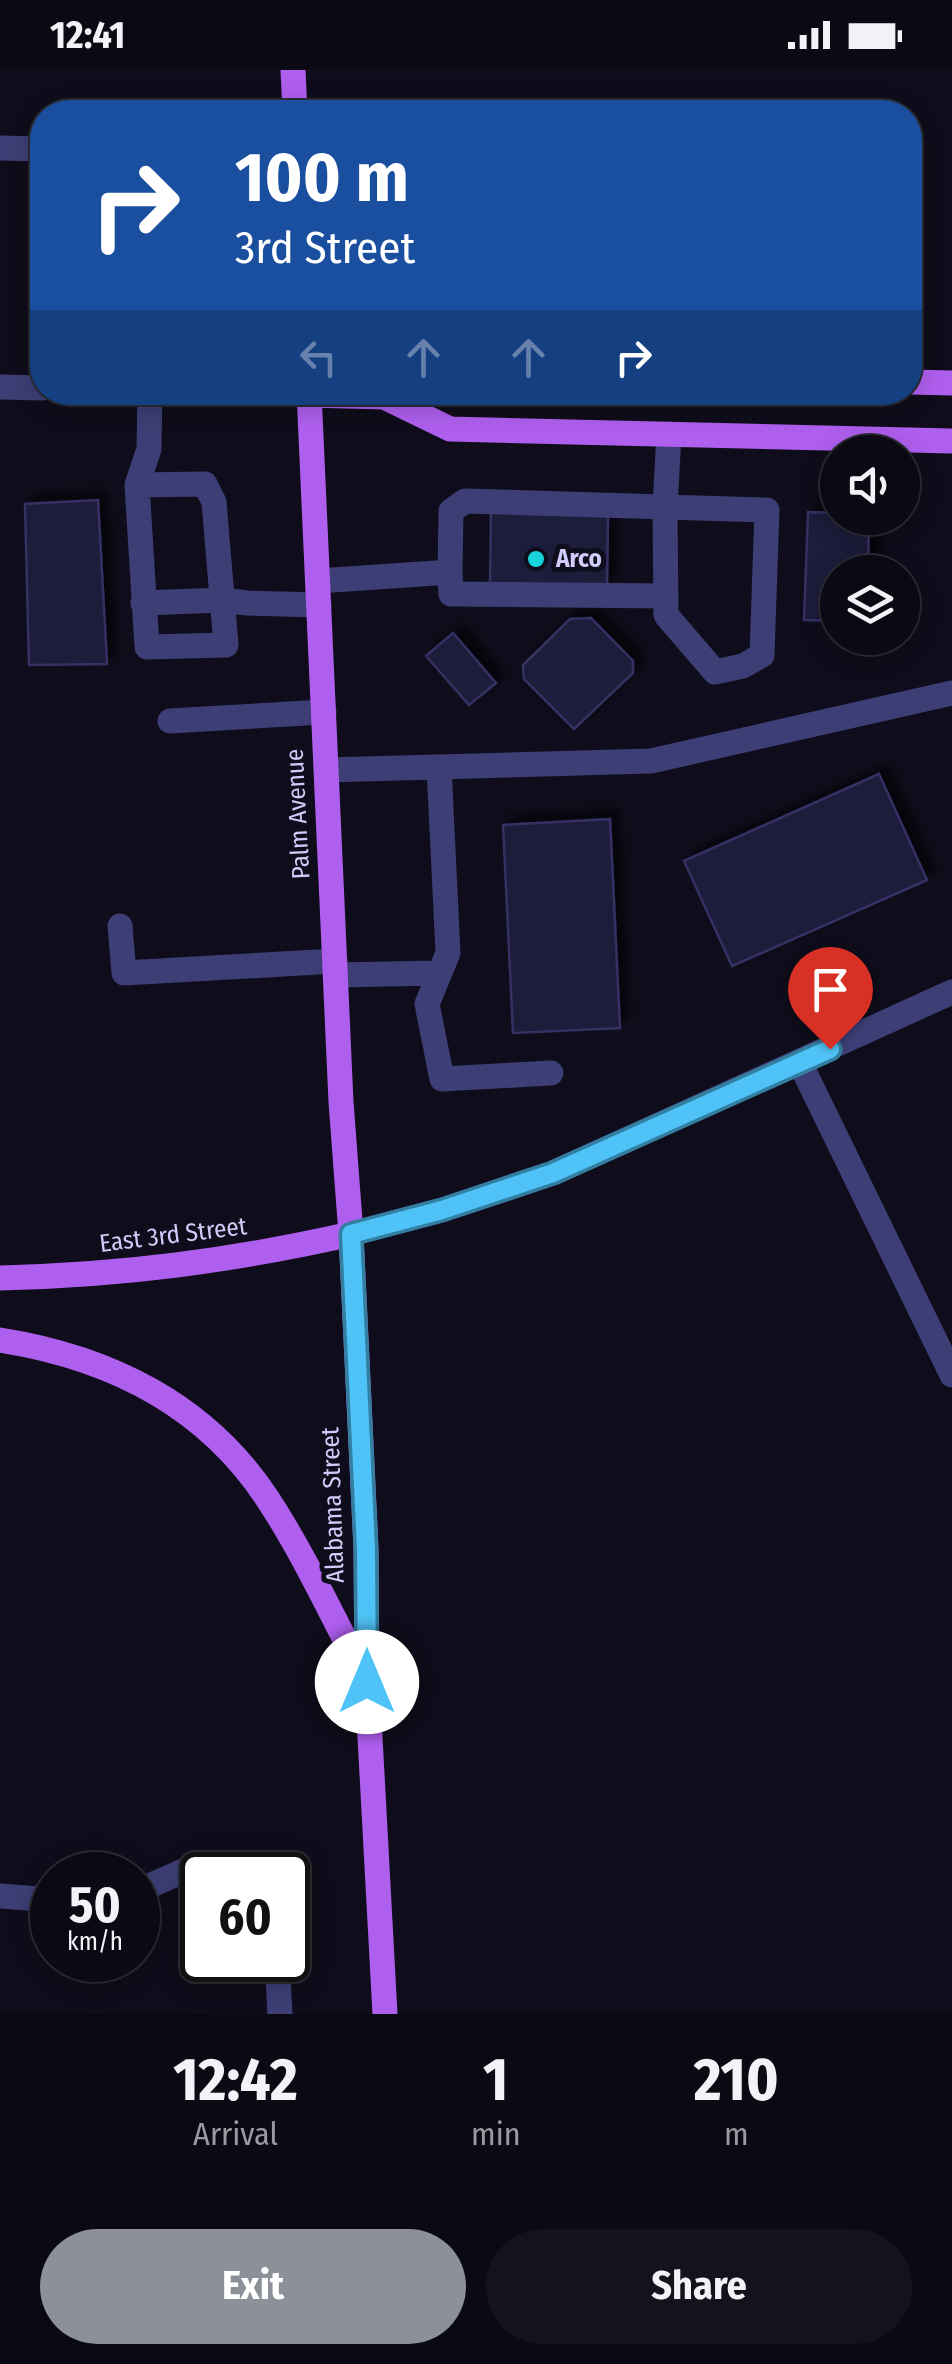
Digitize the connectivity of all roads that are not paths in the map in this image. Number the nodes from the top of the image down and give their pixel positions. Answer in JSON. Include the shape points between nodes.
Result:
{"nodes":[{"id":1,"x":292,"y":70,"type":"edge"},
{"id":2,"x":294,"y":100,"type":"edge"},
{"id":3,"x":0,"y":148,"type":"edge"},
{"id":4,"x":30,"y":149,"type":"edge"},
{"id":5,"x":922,"y":382,"type":"edge"},
{"id":6,"x":952,"y":383,"type":"edge"},
{"id":7,"x":0,"y":387,"type":"edge"},
{"id":8,"x":30,"y":388,"type":"edge"},
{"id":9,"x":150,"y":405,"type":"edge"},
{"id":10,"x":309,"y":405,"type":"edge"},
{"id":11,"x":408,"y":405,"type":"edge"},
{"id":12,"x":669,"y":434,"type":"junction"},
{"id":13,"x":952,"y":441,"type":"edge"},
{"id":14,"x":137,"y":486,"type":"junction"},
{"id":15,"x":665,"y":507,"type":"junction"},
{"id":16,"x":450,"y":572,"type":"junction"},
{"id":17,"x":318,"y":593,"type":"junction"},
{"id":18,"x":666,"y":596,"type":"junction"},
{"id":19,"x":223,"y":600,"type":"junction"},
{"id":20,"x":143,"y":603,"type":"junction"},
{"id":21,"x":952,"y":693,"type":"edge"},
{"id":22,"x":324,"y":712,"type":"junction"},
{"id":23,"x":170,"y":720,"type":"dead end"},
{"id":24,"x":439,"y":766,"type":"junction"},
{"id":25,"x":326,"y":770,"type":"junction"},
{"id":26,"x":120,"y":926,"type":"dead end"},
{"id":27,"x":335,"y":968,"type":"junction"},
{"id":28,"x":440,"y":972,"type":"junction"},
{"id":29,"x":952,"y":992,"type":"edge"},
{"id":30,"x":800,"y":1063,"type":"junction"},
{"id":31,"x":552,"y":1073,"type":"dead end"},
{"id":32,"x":351,"y":1234,"type":"junction"},
{"id":33,"x":0,"y":1278,"type":"edge"},
{"id":34,"x":0,"y":1340,"type":"edge"},
{"id":35,"x":952,"y":1375,"type":"edge"},
{"id":36,"x":367,"y":1682,"type":"junction"},
{"id":37,"x":0,"y":1896,"type":"edge"},
{"id":38,"x":30,"y":1898,"type":"edge"},
{"id":39,"x":278,"y":1982,"type":"edge"},
{"id":40,"x":280,"y":2014,"type":"edge"},
{"id":41,"x":385,"y":2014,"type":"edge"}],
"edges":[{"from":1,"to":2,"type":"main road"},
{"from":3,"to":4,"type":"street"},
{"from":5,"to":6,"type":"main road"},
{"from":7,"to":8,"type":"street"},
{"from":9,"to":14,"type":"street","via":[[149,449]]},
{"from":10,"to":17,"type":"main road","name":"Palm Avenue"},
{"from":11,"to":12,"type":"main road","via":[[450,429]]},
{"from":12,"to":13,"type":"main road"},
{"from":12,"to":15,"type":"street"},
{"from":14,"to":19,"type":"street","via":[[205,484],[214,502]]},
{"from":14,"to":20,"type":"street"},
{"from":15,"to":16,"type":"street","via":[[466,500],[451,510]]},
{"from":15,"to":18,"type":"street"},
{"from":15,"to":18,"type":"street","via":[[767,510],[762,654],[715,672],[666,615]]},
{"from":16,"to":17,"type":"street"},
{"from":16,"to":18,"type":"street","via":[[451,594]]},
{"from":17,"to":19,"type":"street","via":[[246,604]]},
{"from":17,"to":22,"type":"main road","name":"Palm Avenue"},
{"from":19,"to":20,"type":"street"},
{"from":19,"to":20,"type":"street","via":[[226,645],[147,647]]},
{"from":21,"to":24,"type":"street","via":[[652,761]]},
{"from":22,"to":23,"type":"street"},
{"from":22,"to":25,"type":"main road","name":"Palm Avenue"},
{"from":24,"to":25,"type":"street"},
{"from":24,"to":28,"type":"street","via":[[448,952]]},
{"from":25,"to":27,"type":"main road","name":"Palm Avenue"},
{"from":26,"to":27,"type":"street","via":[[124,973]]},
{"from":27,"to":28,"type":"street"},
{"from":27,"to":32,"type":"main road","name":"Palm Avenue"},
{"from":28,"to":31,"type":"street","via":[[426,1004],[442,1079]]},
{"from":29,"to":30,"type":"street"},
{"from":30,"to":32,"type":"street","via":[[553,1173]]},
{"from":30,"to":35,"type":"street"},
{"from":32,"to":33,"type":"main road","name":"East 3rd Street","via":[[180,1266]]},
{"from":32,"to":36,"type":"main road","name":"Alabama Street"},
{"from":34,"to":36,"type":"main road","via":[[98,1363],[150,1388],[207,1430],[266,1496]]},
{"from":36,"to":41,"type":"main road","name":"Alabama Street"},
{"from":37,"to":38,"type":"street"},
{"from":39,"to":40,"type":"street"}]}
